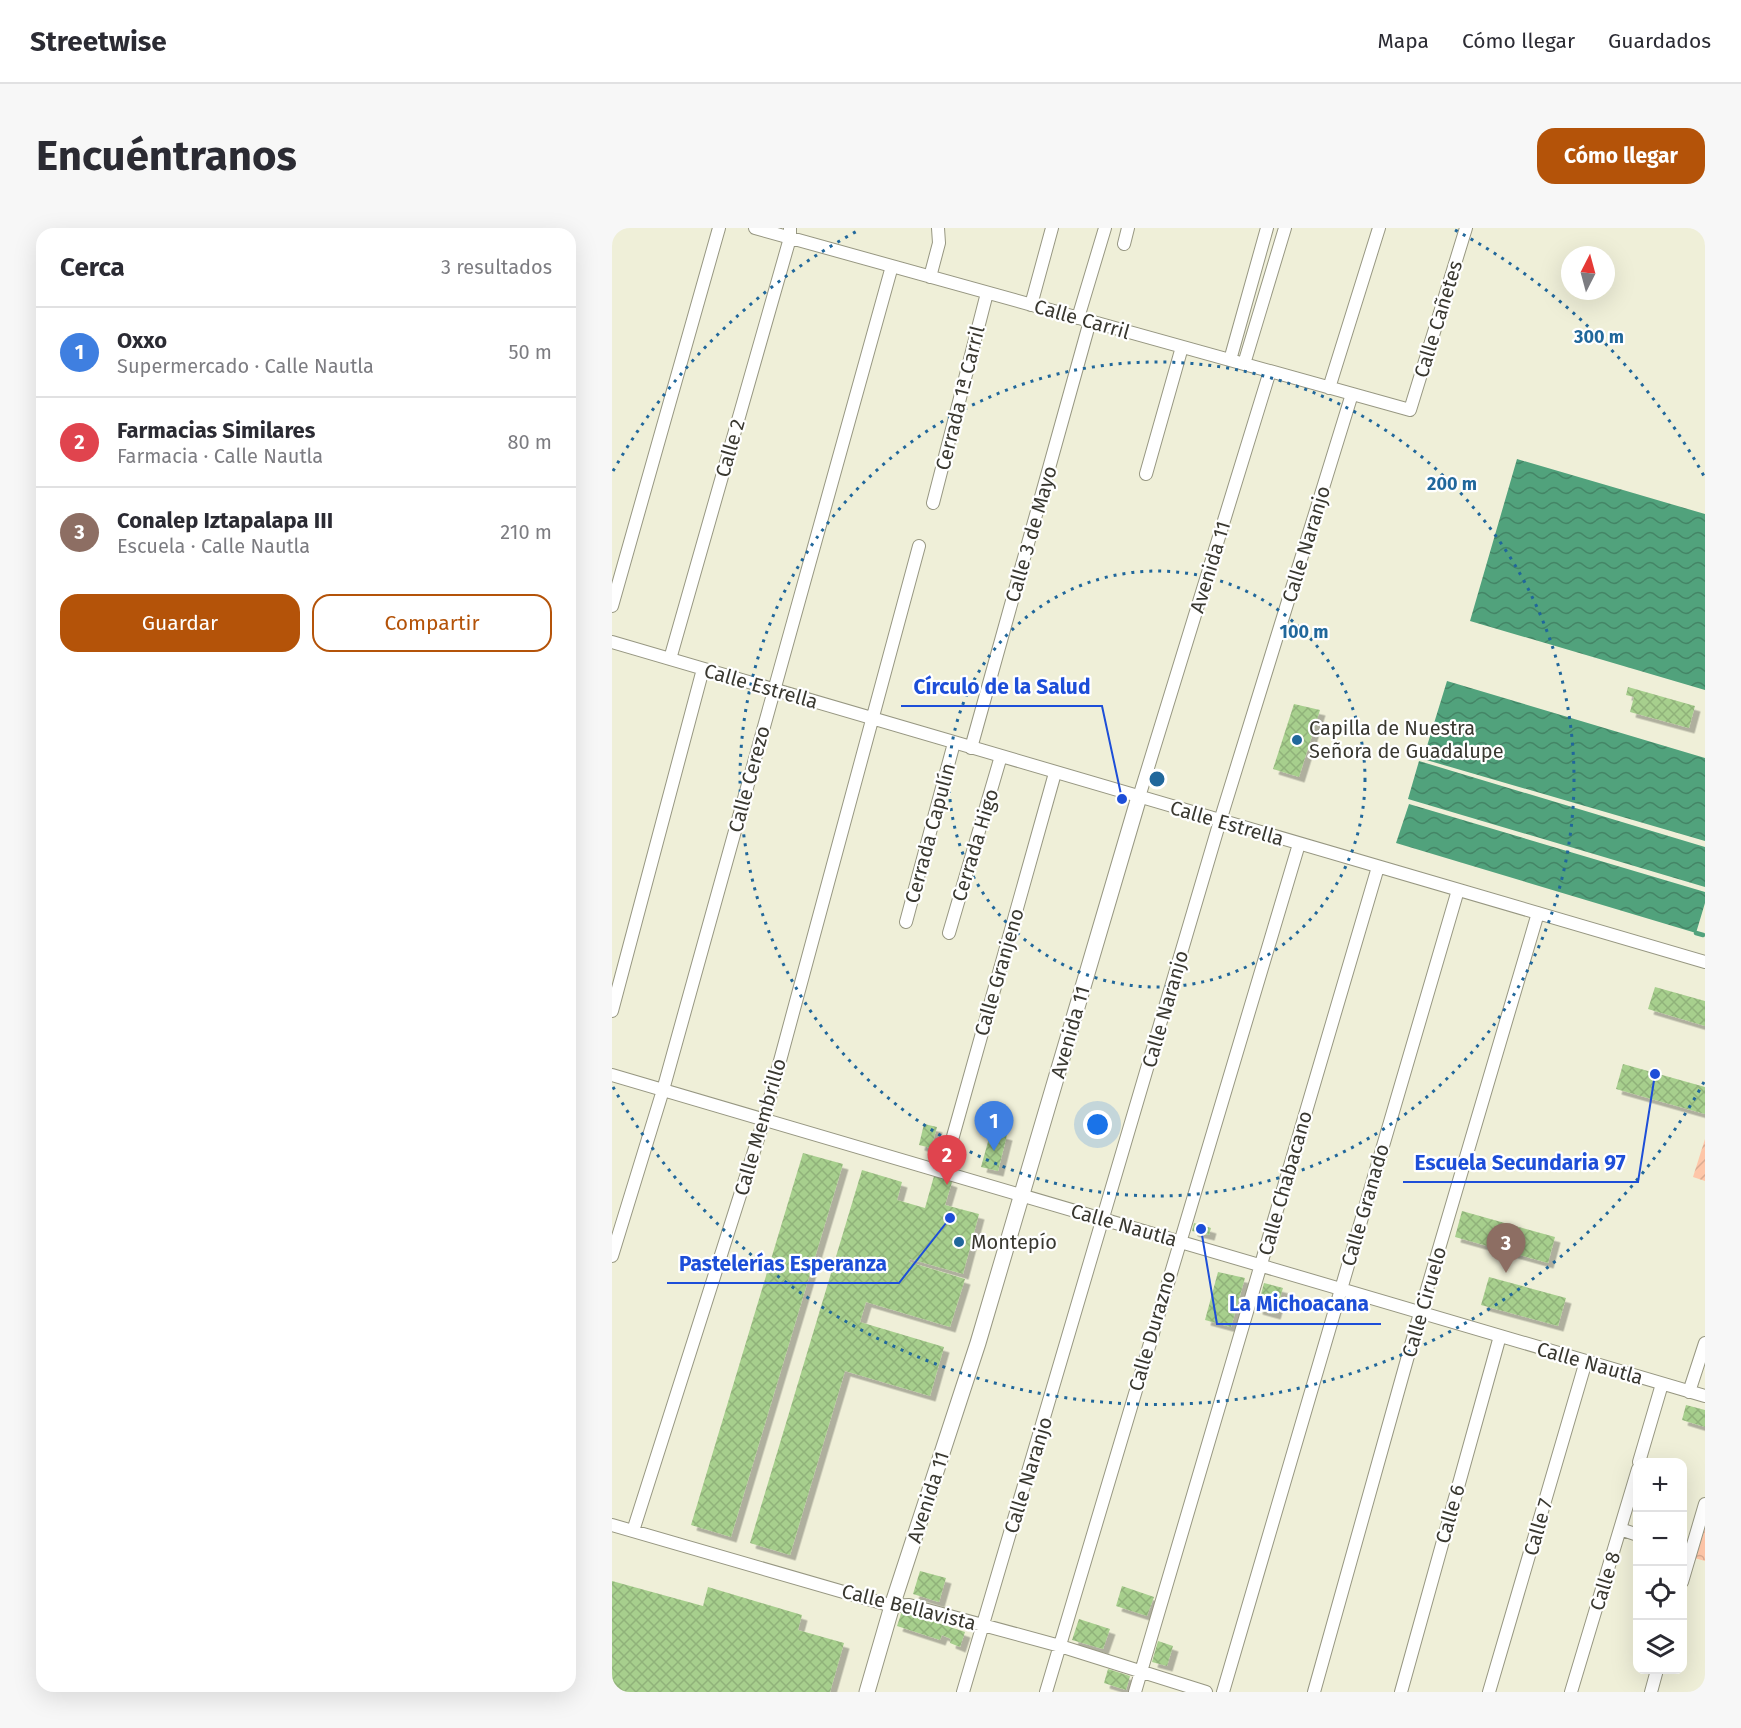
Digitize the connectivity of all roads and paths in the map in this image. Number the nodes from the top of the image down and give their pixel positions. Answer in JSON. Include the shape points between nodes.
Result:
{"nodes":[{"id":1,"x":719,"y":228,"type":"edge"},
{"id":2,"x":754,"y":228,"type":"edge"},
{"id":3,"x":938,"y":228,"type":"edge"},
{"id":4,"x":1052,"y":228,"type":"edge"},
{"id":5,"x":1105,"y":228,"type":"edge"},
{"id":6,"x":1128,"y":228,"type":"edge"},
{"id":7,"x":1267,"y":228,"type":"edge"},
{"id":8,"x":1285,"y":228,"type":"edge"},
{"id":9,"x":1379,"y":228,"type":"edge"},
{"id":10,"x":1466,"y":228,"type":"edge"},
{"id":11,"x":790,"y":233,"type":"edge"},
{"id":12,"x":1124,"y":244,"type":"dead end"},
{"id":13,"x":892,"y":266,"type":"junction"},
{"id":14,"x":930,"y":277,"type":"junction"},
{"id":15,"x":987,"y":293,"type":"junction"},
{"id":16,"x":1031,"y":305,"type":"junction"},
{"id":17,"x":1084,"y":320,"type":"junction"},
{"id":18,"x":1182,"y":347,"type":"junction"},
{"id":19,"x":1230,"y":360,"type":"junction"},
{"id":20,"x":1244,"y":364,"type":"junction"},
{"id":21,"x":1270,"y":371,"type":"junction"},
{"id":22,"x":1329,"y":388,"type":"junction"},
{"id":23,"x":1352,"y":394,"type":"junction"},
{"id":24,"x":1410,"y":410,"type":"joint"},
{"id":25,"x":1146,"y":474,"type":"dead end"},
{"id":26,"x":933,"y":503,"type":"dead end"},
{"id":27,"x":919,"y":546,"type":"dead end"},
{"id":28,"x":612,"y":606,"type":"edge"},
{"id":29,"x":612,"y":642,"type":"edge"},
{"id":30,"x":670,"y":659,"type":"junction"},
{"id":31,"x":703,"y":669,"type":"junction"},
{"id":32,"x":774,"y":690,"type":"junction"},
{"id":33,"x":872,"y":718,"type":"junction"},
{"id":34,"x":954,"y":743,"type":"junction"},
{"id":35,"x":971,"y":748,"type":"junction"},
{"id":36,"x":1001,"y":756,"type":"junction"},
{"id":37,"x":1055,"y":772,"type":"junction"},
{"id":38,"x":1139,"y":797,"type":"junction"},
{"id":39,"x":1220,"y":821,"type":"junction"},
{"id":40,"x":1299,"y":844,"type":"junction"},
{"id":41,"x":1378,"y":867,"type":"junction"},
{"id":42,"x":1458,"y":890,"type":"junction"},
{"id":43,"x":1538,"y":913,"type":"junction"},
{"id":44,"x":906,"y":922,"type":"dead end"},
{"id":45,"x":949,"y":933,"type":"dead end"},
{"id":46,"x":1705,"y":962,"type":"edge"},
{"id":47,"x":612,"y":1011,"type":"edge"},
{"id":48,"x":612,"y":1075,"type":"edge"},
{"id":49,"x":663,"y":1090,"type":"junction"},
{"id":50,"x":764,"y":1120,"type":"junction"},
{"id":51,"x":943,"y":1172,"type":"junction"},
{"id":52,"x":1022,"y":1196,"type":"junction"},
{"id":53,"x":1104,"y":1220,"type":"junction"},
{"id":54,"x":1179,"y":1241,"type":"junction"},
{"id":55,"x":612,"y":1256,"type":"edge"},
{"id":56,"x":1260,"y":1266,"type":"junction"},
{"id":57,"x":1340,"y":1289,"type":"junction"},
{"id":58,"x":1420,"y":1313,"type":"junction"},
{"id":59,"x":1500,"y":1336,"type":"junction"},
{"id":60,"x":1705,"y":1343,"type":"edge"},
{"id":61,"x":1586,"y":1361,"type":"junction"},
{"id":62,"x":1662,"y":1384,"type":"junction"},
{"id":63,"x":1689,"y":1392,"type":"junction"},
{"id":64,"x":1705,"y":1396,"type":"edge"},
{"id":65,"x":1640,"y":1458,"type":"edge"},
{"id":66,"x":1633,"y":1486,"type":"edge"},
{"id":67,"x":1705,"y":1504,"type":"edge"},
{"id":68,"x":612,"y":1525,"type":"edge"},
{"id":69,"x":1620,"y":1529,"type":"junction"},
{"id":70,"x":633,"y":1531,"type":"junction"},
{"id":71,"x":1633,"y":1533,"type":"edge"},
{"id":72,"x":1687,"y":1551,"type":"edge"},
{"id":73,"x":892,"y":1606,"type":"junction"},
{"id":74,"x":983,"y":1625,"type":"junction"},
{"id":75,"x":1060,"y":1646,"type":"junction"},
{"id":76,"x":1141,"y":1671,"type":"junction"},
{"id":77,"x":1657,"y":1674,"type":"edge"},
{"id":78,"x":867,"y":1692,"type":"edge"},
{"id":79,"x":963,"y":1692,"type":"edge"},
{"id":80,"x":1046,"y":1692,"type":"edge"},
{"id":81,"x":1135,"y":1692,"type":"edge"},
{"id":82,"x":1206,"y":1692,"type":"edge"},
{"id":83,"x":1223,"y":1692,"type":"edge"},
{"id":84,"x":1314,"y":1692,"type":"edge"},
{"id":85,"x":1401,"y":1692,"type":"edge"},
{"id":86,"x":1489,"y":1692,"type":"edge"},
{"id":87,"x":1571,"y":1692,"type":"edge"},
{"id":88,"x":1651,"y":1692,"type":"edge"}],
"edges":[{"from":1,"to":28,"type":"street"},
{"from":2,"to":11,"type":"street","name":"Calle Carril"},
{"from":3,"to":14,"type":"street","via":[[939,243]]},
{"from":4,"to":16,"type":"street"},
{"from":5,"to":17,"type":"street","name":"Calle 3 de Mayo"},
{"from":6,"to":12,"type":"street"},
{"from":7,"to":19,"type":"street"},
{"from":8,"to":20,"type":"street"},
{"from":9,"to":22,"type":"street"},
{"from":10,"to":24,"type":"street","name":"Calle Cañetes"},
{"from":11,"to":13,"type":"street","name":"Calle Carril"},
{"from":11,"to":30,"type":"street","name":"Calle 2"},
{"from":13,"to":14,"type":"street","name":"Calle Carril"},
{"from":13,"to":32,"type":"street","name":"Calle Cerezo"},
{"from":14,"to":15,"type":"street","name":"Calle Carril"},
{"from":15,"to":16,"type":"street","name":"Calle Carril"},
{"from":15,"to":26,"type":"street","name":"Cerrada 1ª Carril"},
{"from":16,"to":17,"type":"street","name":"Calle Carril"},
{"from":17,"to":18,"type":"street","name":"Calle Carril"},
{"from":17,"to":35,"type":"street","name":"Calle 3 de Mayo"},
{"from":18,"to":19,"type":"street","name":"Calle Carril"},
{"from":18,"to":25,"type":"street"},
{"from":19,"to":20,"type":"street","name":"Calle Carril"},
{"from":20,"to":21,"type":"street","name":"Calle Carril"},
{"from":21,"to":22,"type":"street","name":"Calle Carril"},
{"from":21,"to":38,"type":"street","name":"Avenida 11"},
{"from":22,"to":23,"type":"street","name":"Calle Carril"},
{"from":23,"to":24,"type":"street","name":"Calle Carril"},
{"from":23,"to":39,"type":"street","name":"Calle Naranjo"},
{"from":27,"to":33,"type":"street","name":"Calle Membrillo"},
{"from":29,"to":30,"type":"street","name":"Calle Estrella"},
{"from":30,"to":31,"type":"street","name":"Calle Estrella"},
{"from":31,"to":32,"type":"street","name":"Calle Estrella"},
{"from":31,"to":47,"type":"street"},
{"from":32,"to":33,"type":"street","name":"Calle Estrella"},
{"from":32,"to":49,"type":"street","name":"Calle Cerezo"},
{"from":33,"to":34,"type":"street","name":"Calle Estrella"},
{"from":33,"to":50,"type":"street","name":"Calle Membrillo"},
{"from":34,"to":35,"type":"street","name":"Calle Estrella"},
{"from":34,"to":44,"type":"street","name":"Cerrada Capulín"},
{"from":35,"to":36,"type":"street","name":"Calle Estrella"},
{"from":36,"to":37,"type":"street","name":"Calle Estrella"},
{"from":36,"to":45,"type":"street","name":"Cerrada Higo"},
{"from":37,"to":38,"type":"street","name":"Calle Estrella"},
{"from":37,"to":51,"type":"street","name":"Calle Granjeno"},
{"from":38,"to":39,"type":"street","name":"Calle Estrella"},
{"from":38,"to":52,"type":"street","name":"Avenida 11"},
{"from":39,"to":40,"type":"street","name":"Calle Estrella"},
{"from":39,"to":53,"type":"street","name":"Calle Naranjo"},
{"from":40,"to":41,"type":"street","name":"Calle Estrella"},
{"from":40,"to":54,"type":"street","name":"Calle Durazno"},
{"from":41,"to":42,"type":"street","name":"Calle Estrella"},
{"from":41,"to":56,"type":"street","name":"Calle Chabacano"},
{"from":42,"to":43,"type":"street","name":"Calle Estrella"},
{"from":42,"to":57,"type":"street","name":"Calle Granado"},
{"from":43,"to":46,"type":"street","name":"Calle Estrella"},
{"from":43,"to":58,"type":"street","name":"Calle Ciruelo"},
{"from":48,"to":49,"type":"street","name":"Calle Nautla"},
{"from":49,"to":50,"type":"street","name":"Calle Nautla"},
{"from":49,"to":55,"type":"street","name":"Calle Cerezo"},
{"from":50,"to":51,"type":"street","name":"Calle Nautla"},
{"from":50,"to":70,"type":"street","name":"Calle Membrillo"},
{"from":51,"to":52,"type":"street","name":"Calle Nautla"},
{"from":52,"to":53,"type":"street","name":"Calle Nautla"},
{"from":52,"to":73,"type":"street","name":"Avenida 11"},
{"from":53,"to":54,"type":"street","name":"Calle Nautla"},
{"from":53,"to":74,"type":"street","name":"Calle Naranjo"},
{"from":54,"to":56,"type":"street","name":"Calle Nautla"},
{"from":54,"to":75,"type":"street","name":"Calle Durazno"},
{"from":56,"to":57,"type":"street","name":"Calle Nautla"},
{"from":56,"to":76,"type":"street","name":"Calle Chabacano"},
{"from":57,"to":58,"type":"street","name":"Calle Nautla"},
{"from":57,"to":83,"type":"street","name":"Calle Granado"},
{"from":58,"to":59,"type":"street","name":"Calle Nautla"},
{"from":58,"to":84,"type":"street","name":"Calle Ciruelo"},
{"from":59,"to":61,"type":"street","name":"Calle Nautla"},
{"from":59,"to":85,"type":"street","name":"Calle 6"},
{"from":60,"to":63,"type":"street"},
{"from":61,"to":62,"type":"street","name":"Calle Nautla"},
{"from":61,"to":86,"type":"street","name":"Calle 7"},
{"from":62,"to":63,"type":"street","name":"Calle Nautla"},
{"from":62,"to":65,"type":"street"},
{"from":63,"to":64,"type":"street","name":"Calle Nautla"},
{"from":66,"to":69,"type":"street","name":"Calle 8"},
{"from":67,"to":72,"type":"street"},
{"from":68,"to":70,"type":"street","name":"Calle Bellavista"},
{"from":69,"to":71,"type":"street"},
{"from":69,"to":87,"type":"street","name":"Calle 8"},
{"from":70,"to":73,"type":"street","name":"Calle Bellavista"},
{"from":73,"to":74,"type":"street","name":"Calle Bellavista","via":[[909,1605]]},
{"from":73,"to":78,"type":"street","name":"Avenida 11"},
{"from":74,"to":75,"type":"street","name":"Calle Bellavista"},
{"from":74,"to":79,"type":"street","name":"Calle Naranjo"},
{"from":75,"to":76,"type":"street","name":"Calle Bellavista"},
{"from":75,"to":80,"type":"street"},
{"from":76,"to":81,"type":"street","name":"Calle Chabacano"},
{"from":76,"to":82,"type":"street","name":"Calle Bellavista"},
{"from":77,"to":88,"type":"street"}]}
